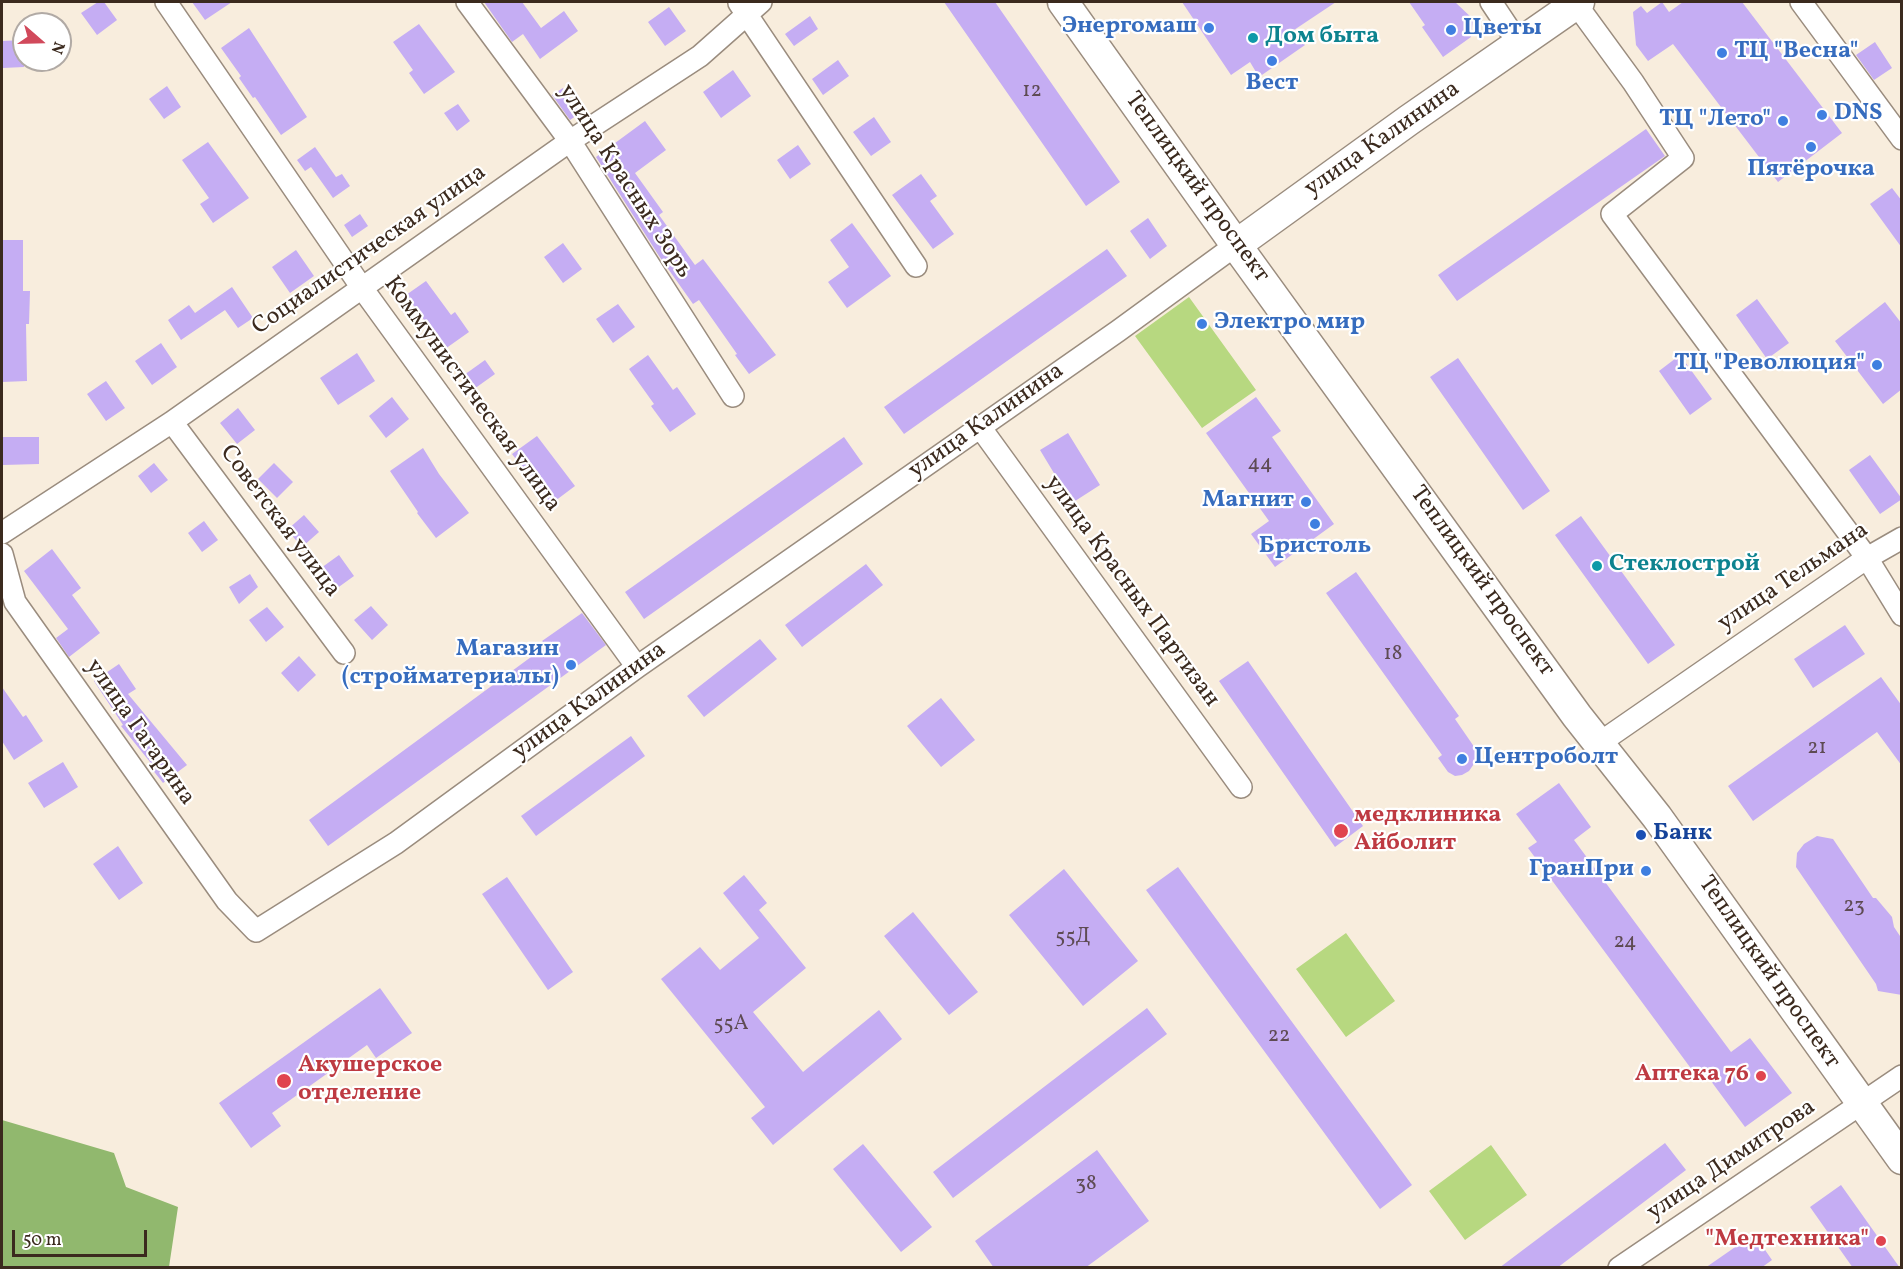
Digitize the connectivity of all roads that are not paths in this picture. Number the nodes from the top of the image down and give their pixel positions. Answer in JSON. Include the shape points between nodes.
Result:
{"nodes":[{"id":1,"x":166,"y":2,"type":"edge"},
{"id":2,"x":467,"y":2,"type":"edge"},
{"id":3,"x":1063,"y":2,"type":"edge"},
{"id":4,"x":1491,"y":2,"type":"edge"},
{"id":5,"x":1801,"y":2,"type":"edge"},
{"id":6,"x":1577,"y":3,"type":"edge"},
{"id":7,"x":748,"y":6,"type":"edge"},
{"id":8,"x":1520,"y":44,"type":"junction"},
{"id":9,"x":1902,"y":139,"type":"edge"},
{"id":10,"x":570,"y":141,"type":"junction"},
{"id":11,"x":1236,"y":245,"type":"junction"},
{"id":12,"x":915,"y":266,"type":"dead end"},
{"id":13,"x":362,"y":288,"type":"junction"},
{"id":14,"x":733,"y":396,"type":"dead end"},
{"id":15,"x":172,"y":422,"type":"junction"},
{"id":16,"x":980,"y":427,"type":"junction"},
{"id":17,"x":2,"y":533,"type":"edge"},
{"id":18,"x":1902,"y":538,"type":"edge"},
{"id":19,"x":2,"y":554,"type":"edge"},
{"id":20,"x":1867,"y":558,"type":"junction"},
{"id":21,"x":1902,"y":615,"type":"edge"},
{"id":22,"x":344,"y":653,"type":"dead end"},
{"id":23,"x":637,"y":668,"type":"junction"},
{"id":24,"x":1598,"y":744,"type":"junction"},
{"id":25,"x":1241,"y":787,"type":"dead end"},
{"id":26,"x":256,"y":931,"type":"joint"},
{"id":27,"x":1902,"y":1076,"type":"edge"},
{"id":28,"x":1862,"y":1105,"type":"junction"},
{"id":29,"x":1902,"y":1159,"type":"edge"},
{"id":30,"x":1619,"y":1268,"type":"edge"}],
"edges":[{"from":1,"to":13,"type":"street","name":"Коммунистическая улица"},
{"from":2,"to":10,"type":"street","name":"улица Красных Зорь"},
{"from":3,"to":11,"type":"main road","name":"Теплицкий проспект"},
{"from":4,"to":8,"type":"street"},
{"from":5,"to":9,"type":"street"},
{"from":6,"to":8,"type":"main road","name":"улица Калинина"},
{"from":6,"to":20,"type":"street","via":[[1683,158],[1612,214]]},
{"from":7,"to":10,"type":"street","name":"Социалистическая улица","via":[[700,56]]},
{"from":7,"to":12,"type":"street"},
{"from":8,"to":11,"type":"main road","name":"улица Калинина"},
{"from":10,"to":13,"type":"street","name":"Социалистическая улица"},
{"from":10,"to":14,"type":"street","name":"улица Красных Зорь"},
{"from":11,"to":16,"type":"street","name":"улица Калинина"},
{"from":11,"to":24,"type":"main road","name":"Теплицкий проспект"},
{"from":13,"to":15,"type":"street","name":"Социалистическая улица"},
{"from":13,"to":23,"type":"street","name":"Коммунистическая улица"},
{"from":15,"to":17,"type":"street","name":"Социалистическая улица"},
{"from":15,"to":22,"type":"street","name":"Советская улица"},
{"from":16,"to":23,"type":"street","name":"улица Калинина"},
{"from":16,"to":25,"type":"street","name":"улица Красных Партизан"},
{"from":18,"to":20,"type":"street","name":"улица Тельмана"},
{"from":19,"to":26,"type":"street","name":"улица Гагарина","via":[[15,602],[227,901]]},
{"from":20,"to":21,"type":"street"},
{"from":20,"to":24,"type":"street","name":"улица Тельмана"},
{"from":23,"to":26,"type":"street","name":"улица Калинина","via":[[396,843]]},
{"from":24,"to":28,"type":"main road","name":"Теплицкий проспект","via":[[1657,817]]},
{"from":27,"to":28,"type":"street","name":"улица Димитрова"},
{"from":28,"to":29,"type":"main road","name":"Теплицкий проспект"},
{"from":28,"to":30,"type":"street","name":"улица Димитрова"}]}
